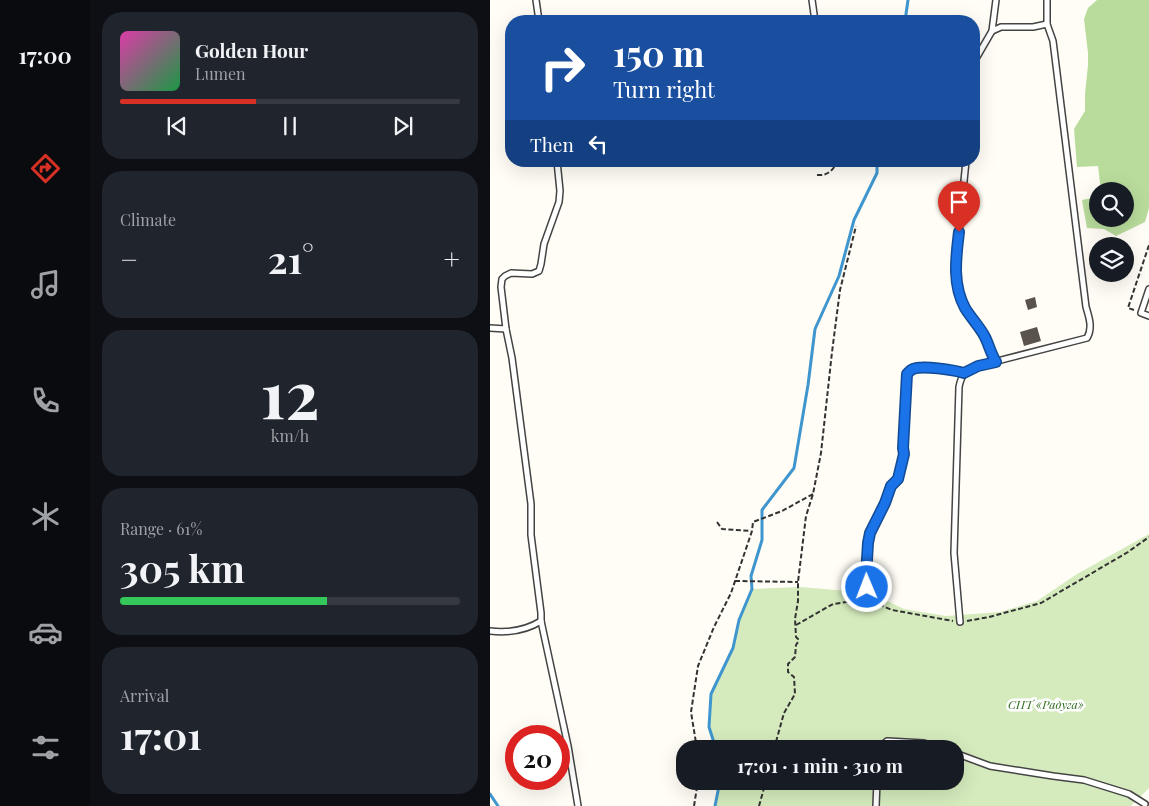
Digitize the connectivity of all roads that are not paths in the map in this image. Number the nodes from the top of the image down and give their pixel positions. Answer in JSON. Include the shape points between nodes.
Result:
{"nodes":[{"id":1,"x":536,"y":0,"type":"edge"},
{"id":2,"x":812,"y":0,"type":"edge"},
{"id":3,"x":996,"y":0,"type":"edge"},
{"id":4,"x":1047,"y":0,"type":"edge"},
{"id":5,"x":538,"y":15,"type":"edge"},
{"id":6,"x":814,"y":15,"type":"edge"},
{"id":7,"x":1046,"y":24,"type":"junction"},
{"id":8,"x":992,"y":31,"type":"junction"},
{"id":9,"x":980,"y":52,"type":"edge"},
{"id":10,"x":558,"y":167,"type":"edge"},
{"id":11,"x":965,"y":167,"type":"edge"},
{"id":12,"x":1149,"y":289,"type":"edge"},
{"id":13,"x":1149,"y":316,"type":"edge"},
{"id":14,"x":490,"y":328,"type":"edge"},
{"id":15,"x":506,"y":329,"type":"junction"},
{"id":16,"x":996,"y":362,"type":"junction"},
{"id":17,"x":964,"y":373,"type":"junction"},
{"id":18,"x":867,"y":587,"type":"dead end"},
{"id":19,"x":541,"y":622,"type":"junction"},
{"id":20,"x":960,"y":622,"type":"road end"},
{"id":21,"x":490,"y":631,"type":"edge"},
{"id":22,"x":964,"y":756,"type":"edge"},
{"id":23,"x":877,"y":790,"type":"edge"},
{"id":24,"x":1145,"y":804,"type":"edge"},
{"id":25,"x":578,"y":806,"type":"edge"},
{"id":26,"x":876,"y":806,"type":"edge"}],
"edges":[{"from":1,"to":5,"type":"lane"},
{"from":2,"to":6,"type":"lane"},
{"from":3,"to":8,"type":"lane"},
{"from":4,"to":7,"type":"lane"},
{"from":7,"to":8,"type":"lane","via":[[1001,27]]},
{"from":7,"to":16,"type":"lane","via":[[1053,41],[1090,334],[1087,338]]},
{"from":8,"to":9,"type":"lane"},
{"from":10,"to":15,"type":"lane","via":[[559,202],[544,244],[539,271],[511,273],[502,279]]},
{"from":11,"to":16,"type":"lane","via":[[955,271],[965,308],[985,336]]},
{"from":12,"to":13,"type":"lane","via":[[1141,313]]},
{"from":14,"to":15,"type":"lane"},
{"from":15,"to":19,"type":"lane","via":[[530,494]]},
{"from":16,"to":17,"type":"lane"},
{"from":17,"to":18,"type":"lane","via":[[942,368],[915,368],[907,374],[904,454],[898,479],[891,486],[870,533]]},
{"from":17,"to":20,"type":"lane","via":[[959,387],[954,553]]},
{"from":19,"to":21,"type":"lane","via":[[528,628]]},
{"from":19,"to":25,"type":"lane"},
{"from":22,"to":24,"type":"lane","via":[[990,766],[1084,780],[1129,794]]},
{"from":23,"to":26,"type":"lane"}]}
